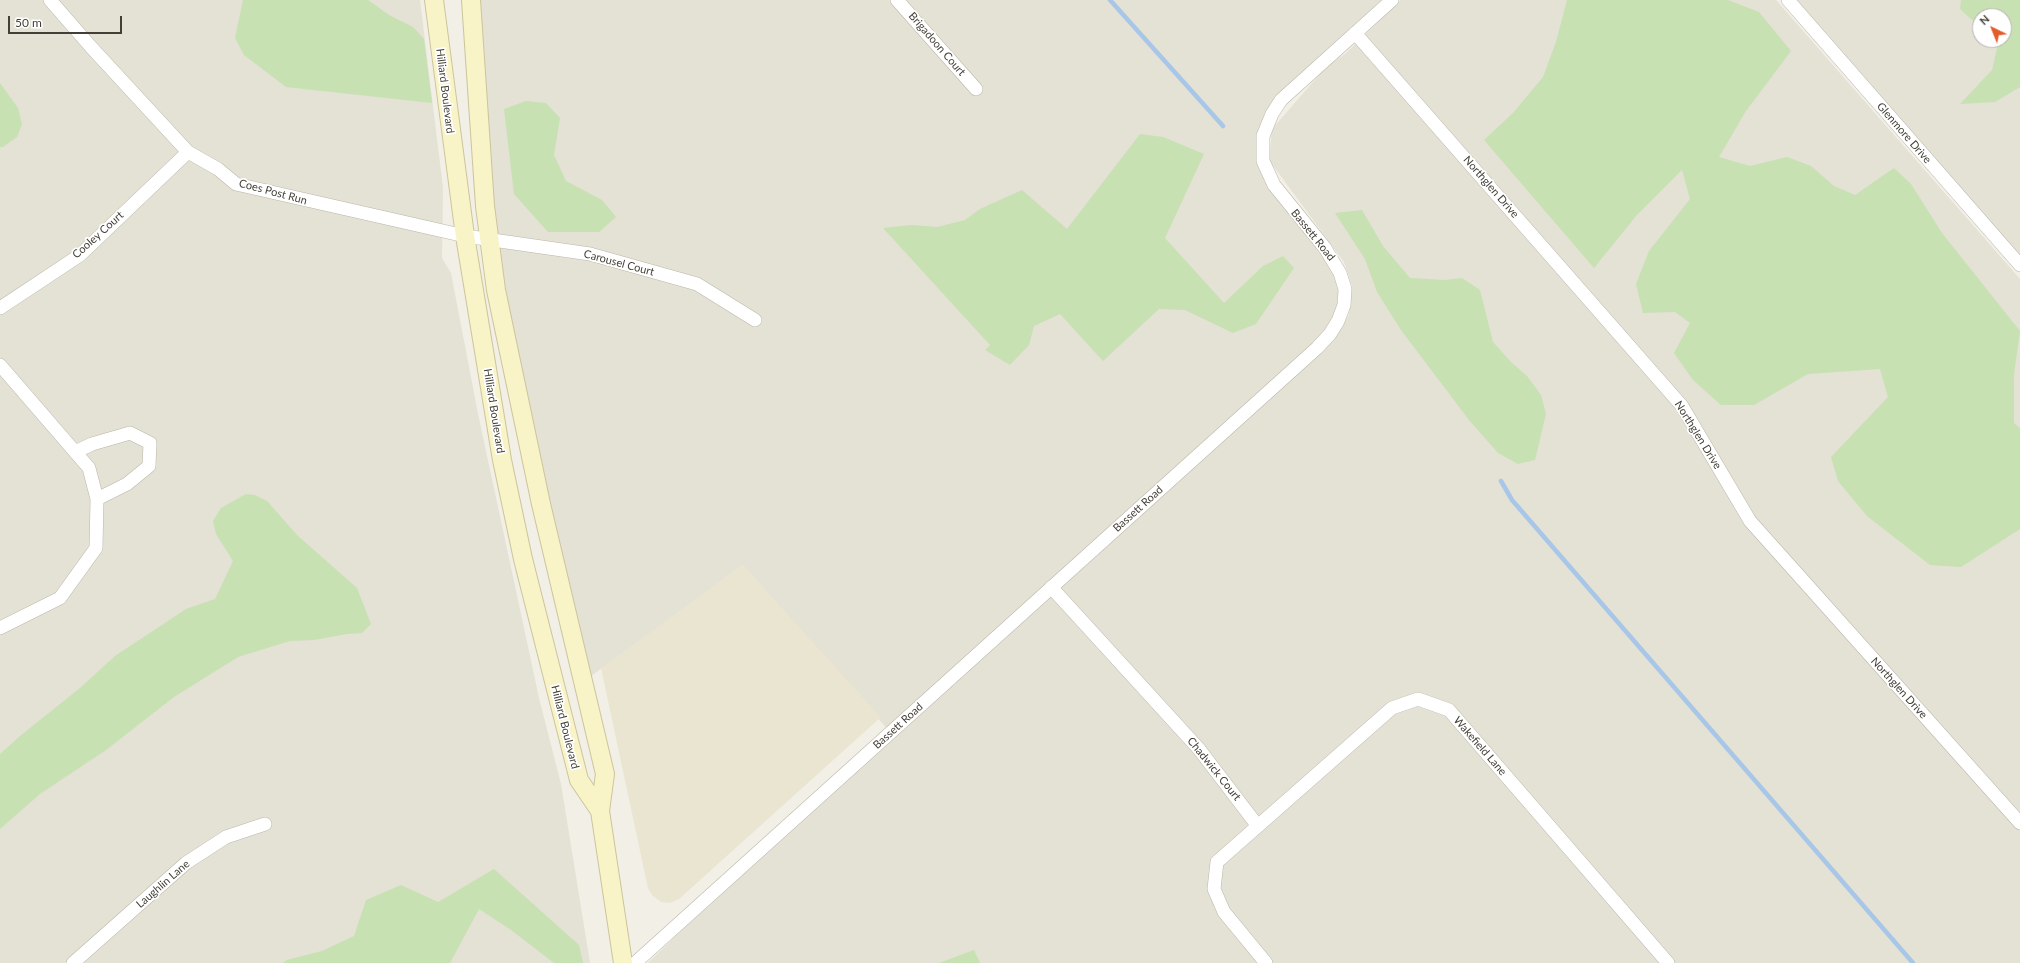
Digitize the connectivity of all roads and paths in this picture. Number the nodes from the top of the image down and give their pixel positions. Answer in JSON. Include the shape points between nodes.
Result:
{"nodes":[{"id":1,"x":50,"y":0,"type":"edge"},
{"id":2,"x":434,"y":0,"type":"edge"},
{"id":3,"x":471,"y":0,"type":"edge"},
{"id":4,"x":898,"y":0,"type":"edge"},
{"id":5,"x":1392,"y":0,"type":"edge"},
{"id":6,"x":1788,"y":0,"type":"edge"},
{"id":7,"x":1355,"y":33,"type":"junction"},
{"id":8,"x":976,"y":89,"type":"dead end"},
{"id":9,"x":188,"y":152,"type":"junction"},
{"id":10,"x":468,"y":236,"type":"junction"},
{"id":11,"x":489,"y":240,"type":"junction"},
{"id":12,"x":2020,"y":265,"type":"edge"},
{"id":13,"x":0,"y":308,"type":"edge"},
{"id":14,"x":755,"y":320,"type":"dead end"},
{"id":15,"x":0,"y":365,"type":"edge"},
{"id":16,"x":75,"y":452,"type":"junction"},
{"id":17,"x":97,"y":499,"type":"junction"},
{"id":18,"x":1051,"y":587,"type":"junction"},
{"id":19,"x":0,"y":628,"type":"edge"},
{"id":20,"x":600,"y":811,"type":"junction"},
{"id":21,"x":2020,"y":823,"type":"edge"},
{"id":22,"x":265,"y":824,"type":"dead end"},
{"id":23,"x":1257,"y":825,"type":"junction"},
{"id":24,"x":73,"y":963,"type":"edge"},
{"id":25,"x":623,"y":963,"type":"edge"},
{"id":26,"x":635,"y":963,"type":"edge"},
{"id":27,"x":1266,"y":963,"type":"edge"},
{"id":28,"x":1668,"y":963,"type":"edge"}],
"edges":[{"from":1,"to":9,"type":"street","name":"Coes Post Run"},
{"from":2,"to":10,"type":"main road","name":"Hilliard Boulevard"},
{"from":3,"to":11,"type":"main road","name":"Hilliard Boulevard"},
{"from":4,"to":8,"type":"street","name":"Brigadoon Court"},
{"from":5,"to":7,"type":"street","name":"Bassett Road"},
{"from":6,"to":12,"type":"street","name":"Glenmore Drive"},
{"from":7,"to":18,"type":"street","name":"Bassett Road","via":[[1281,100],[1269,120],[1262,146],[1265,167],[1274,186],[1325,248],[1340,273],[1345,297],[1338,321],[1317,348]]},
{"from":7,"to":21,"type":"street","name":"Northglen Drive","via":[[1682,406],[1750,521]]},
{"from":9,"to":10,"type":"street","name":"Coes Post Run","via":[[218,169],[236,184]]},
{"from":9,"to":13,"type":"street","name":"Cooley Court","via":[[80,255]]},
{"from":10,"to":11,"type":"street","name":"Carousel Court"},
{"from":10,"to":20,"type":"main road","name":"Hilliard Boulevard","via":[[502,455],[523,559],[579,780]]},
{"from":11,"to":14,"type":"street","name":"Carousel Court","via":[[590,254],[696,284]]},
{"from":11,"to":20,"type":"main road","name":"Hilliard Boulevard","via":[[496,290],[541,504],[604,774]]},
{"from":15,"to":16,"type":"street"},
{"from":16,"to":17,"type":"street","via":[[89,468]]},
{"from":16,"to":17,"type":"street","via":[[92,444],[130,433],[150,444],[149,466],[127,484]]},
{"from":17,"to":19,"type":"street","via":[[96,548],[60,598]]},
{"from":18,"to":23,"type":"street","name":"Chadwick Court","via":[[1199,748]]},
{"from":18,"to":26,"type":"street","name":"Bassett Road"},
{"from":20,"to":25,"type":"main road","name":"Hilliard Boulevard"},
{"from":22,"to":24,"type":"street","name":"Laughlin Lane","via":[[226,837],[186,863]]},
{"from":23,"to":27,"type":"street","via":[[1217,862],[1214,889],[1224,912]]},
{"from":23,"to":28,"type":"street","name":"Wakefield Lane","via":[[1392,708],[1418,699],[1449,710]]}]}
